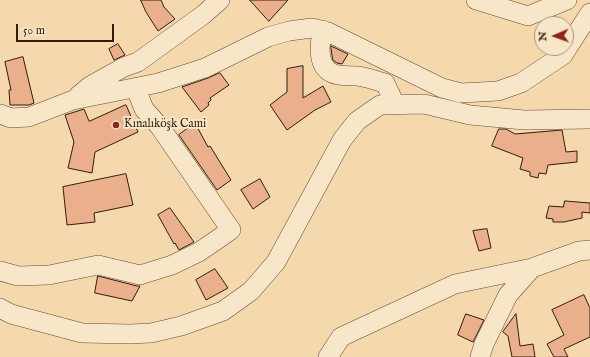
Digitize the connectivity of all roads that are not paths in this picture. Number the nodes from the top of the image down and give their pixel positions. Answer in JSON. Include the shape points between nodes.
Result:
{"nodes":[{"id":1,"x":220,"y":0,"type":"edge"},
{"id":2,"x":476,"y":0,"type":"edge"},
{"id":3,"x":567,"y":0,"type":"edge"},
{"id":4,"x":541,"y":5,"type":"edge"},
{"id":5,"x":590,"y":12,"type":"edge"},
{"id":6,"x":323,"y":30,"type":"junction"},
{"id":7,"x":136,"y":88,"type":"junction"},
{"id":8,"x":73,"y":100,"type":"junction"},
{"id":9,"x":395,"y":104,"type":"junction"},
{"id":10,"x":0,"y":114,"type":"edge"},
{"id":11,"x":590,"y":119,"type":"edge"},
{"id":12,"x":590,"y":250,"type":"edge"},
{"id":13,"x":532,"y":268,"type":"junction"},
{"id":14,"x":0,"y":271,"type":"edge"},
{"id":15,"x":0,"y":308,"type":"edge"},
{"id":16,"x":328,"y":357,"type":"edge"},
{"id":17,"x":480,"y":357,"type":"edge"}],
"edges":[{"from":1,"to":8,"type":"street","via":[[138,62],[90,86]]},
{"from":2,"to":4,"type":"street","via":[[528,16]]},
{"from":3,"to":4,"type":"street"},
{"from":5,"to":6,"type":"street","via":[[563,55],[521,83],[498,91],[461,93],[442,88]]},
{"from":6,"to":7,"type":"street","via":[[312,28],[268,37],[205,68]]},
{"from":6,"to":9,"type":"street","via":[[319,44],[323,64],[332,73],[385,83]]},
{"from":7,"to":8,"type":"street"},
{"from":7,"to":14,"type":"street","via":[[144,109],[160,127],[231,230],[199,252],[172,265],[140,274],[98,265],[48,275],[18,276]]},
{"from":8,"to":10,"type":"street","via":[[29,117],[10,118]]},
{"from":9,"to":11,"type":"street","via":[[424,104],[470,115],[524,120]]},
{"from":9,"to":15,"type":"street","via":[[380,104],[357,120],[342,140],[276,262],[251,290],[223,311],[181,326],[151,333],[130,334],[82,333],[12,314]]},
{"from":12,"to":13,"type":"street","via":[[579,251]]},
{"from":13,"to":16,"type":"street","via":[[455,284],[341,337]]},
{"from":13,"to":17,"type":"street","via":[[508,295]]}]}
